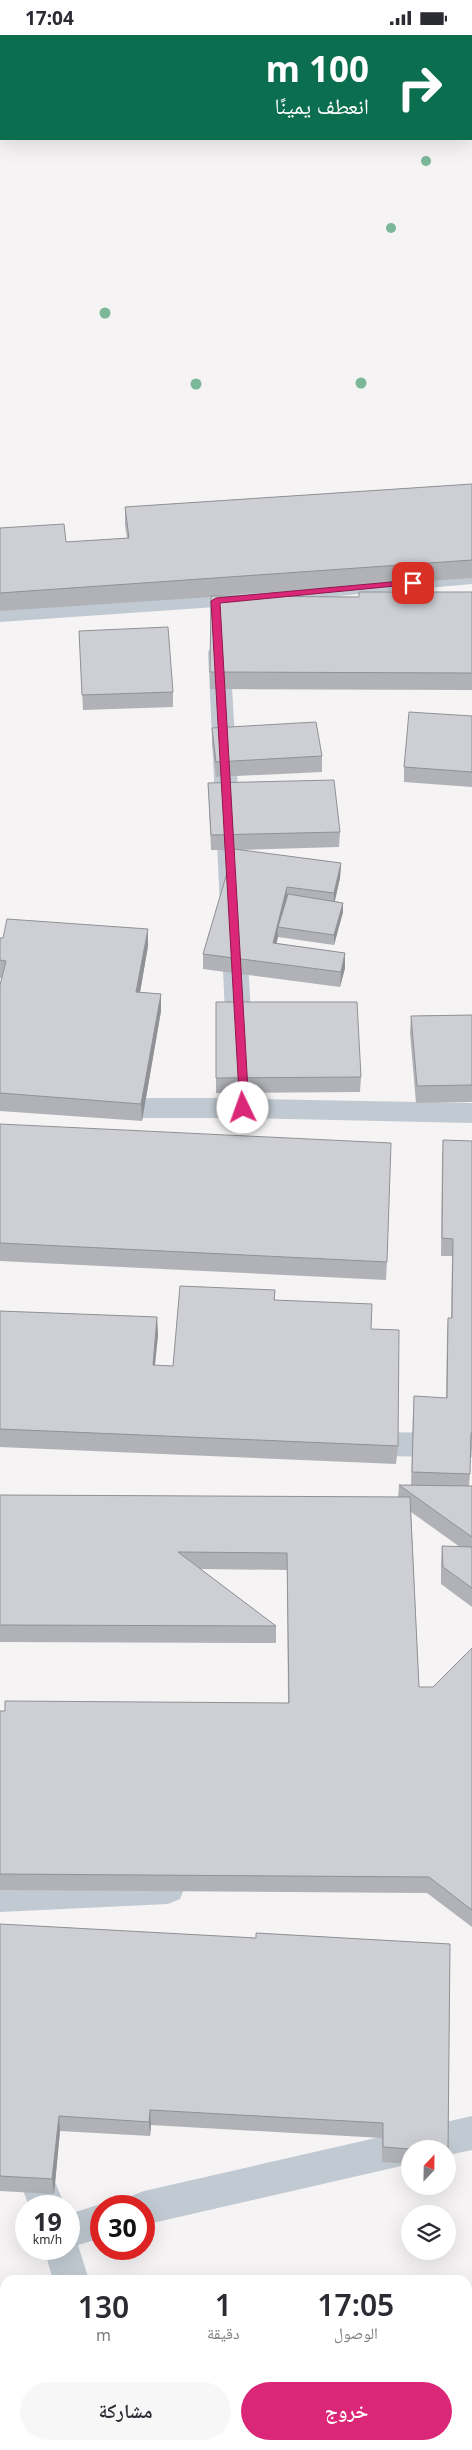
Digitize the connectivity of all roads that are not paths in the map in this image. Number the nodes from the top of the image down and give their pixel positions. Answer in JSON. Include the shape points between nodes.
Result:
{"nodes":[{"id":1,"x":472,"y":577,"type":"edge"},
{"id":2,"x":0,"y":615,"type":"edge"},
{"id":3,"x":217,"y":617,"type":"junction"},
{"id":4,"x":243,"y":1108,"type":"junction"},
{"id":5,"x":78,"y":1109,"type":"edge"},
{"id":6,"x":472,"y":1113,"type":"edge"},
{"id":7,"x":334,"y":1443,"type":"edge"},
{"id":8,"x":472,"y":1445,"type":"edge"},
{"id":9,"x":199,"y":1887,"type":"edge"},
{"id":10,"x":0,"y":1897,"type":"edge"},
{"id":11,"x":0,"y":2089,"type":"edge"},
{"id":12,"x":472,"y":2133,"type":"edge"},
{"id":13,"x":43,"y":2195,"type":"edge"},
{"id":14,"x":155,"y":2205,"type":"edge"},
{"id":15,"x":65,"y":2260,"type":"edge"},
{"id":16,"x":70,"y":2275,"type":"edge"}],
"edges":[{"from":1,"to":3,"type":"street"},
{"from":2,"to":3,"type":"street"},
{"from":3,"to":4,"type":"street"},
{"from":4,"to":5,"type":"street"},
{"from":4,"to":6,"type":"street"},
{"from":7,"to":8,"type":"street"},
{"from":9,"to":10,"type":"street"},
{"from":11,"to":13,"type":"street"},
{"from":12,"to":14,"type":"street"},
{"from":15,"to":16,"type":"street"}]}
